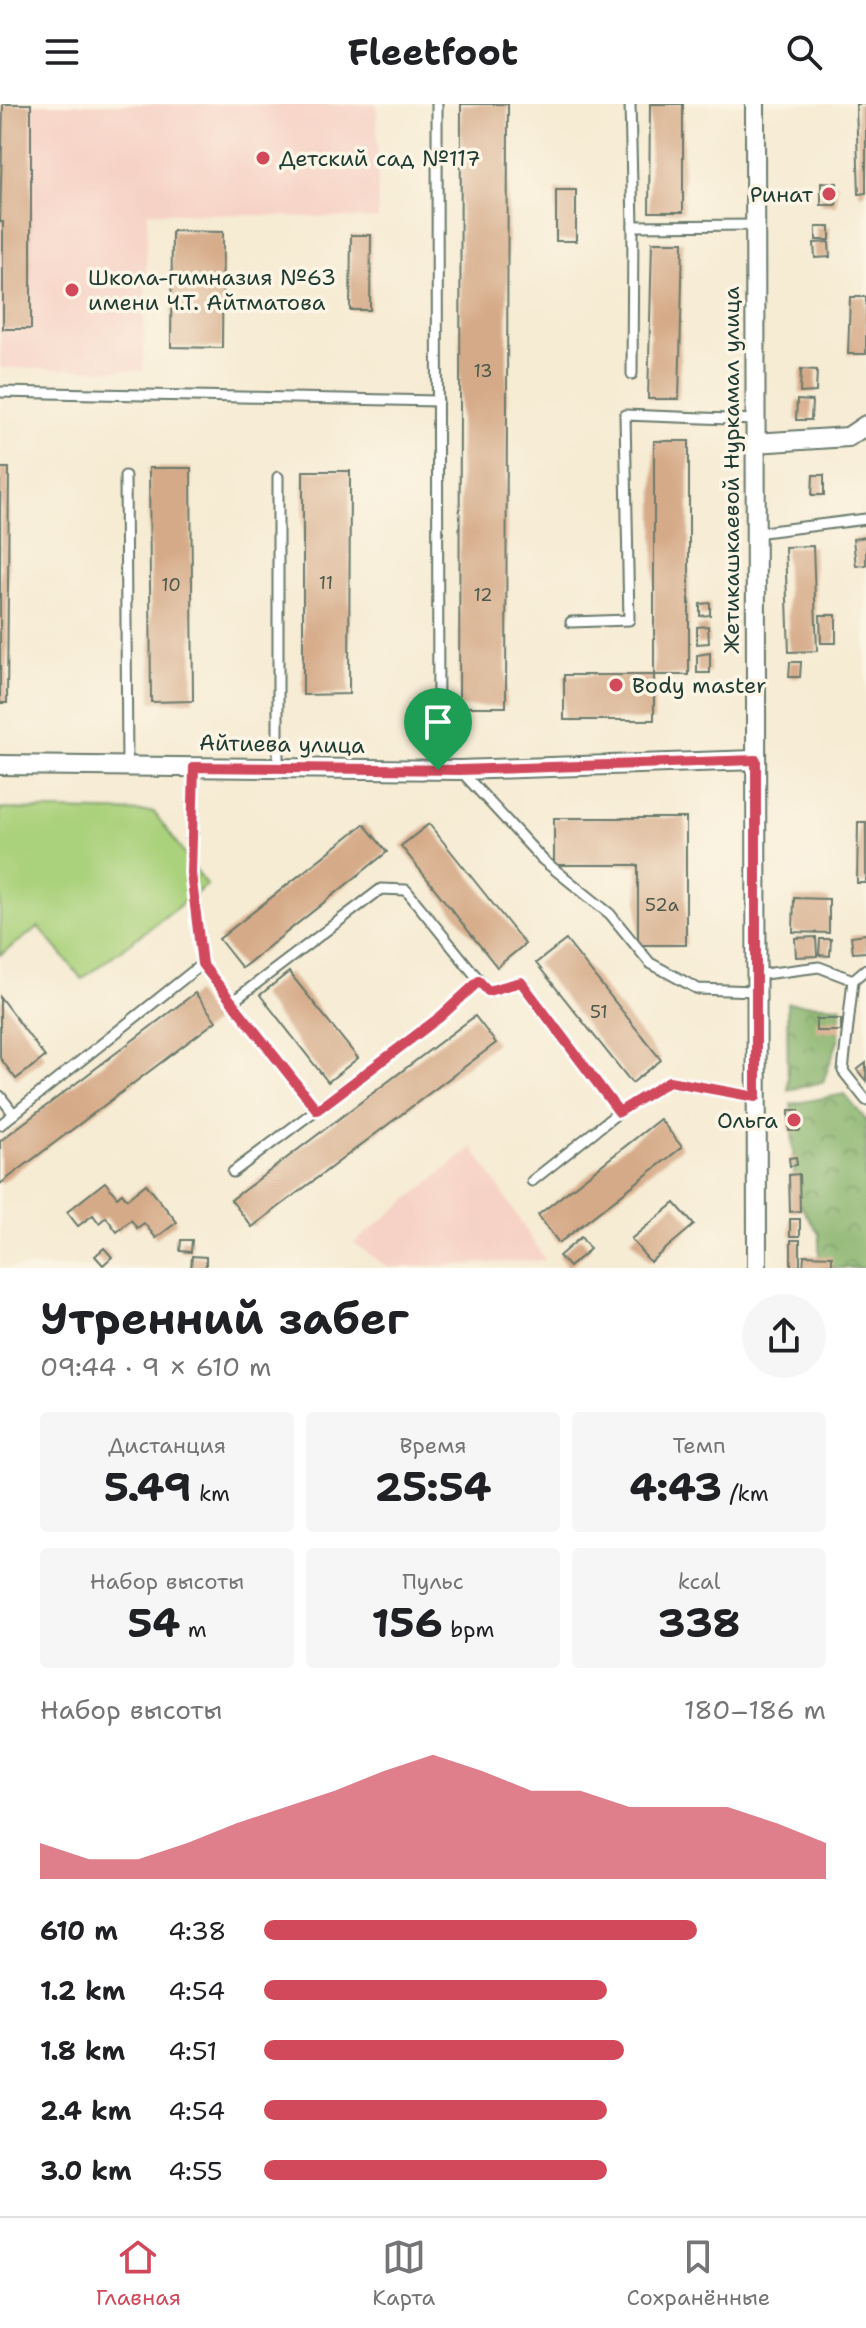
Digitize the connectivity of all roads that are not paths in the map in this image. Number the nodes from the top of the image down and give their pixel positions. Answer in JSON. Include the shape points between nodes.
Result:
{"nodes":[{"id":1,"x":437,"y":104,"type":"edge"},
{"id":2,"x":630,"y":104,"type":"edge"},
{"id":3,"x":755,"y":104,"type":"edge"},
{"id":4,"x":755,"y":225,"type":"junction"},
{"id":5,"x":633,"y":226,"type":"junction"},
{"id":6,"x":632,"y":374,"type":"dead end"},
{"id":7,"x":0,"y":392,"type":"edge"},
{"id":8,"x":438,"y":401,"type":"junction"},
{"id":9,"x":755,"y":420,"type":"junction"},
{"id":10,"x":866,"y":425,"type":"edge"},
{"id":11,"x":755,"y":443,"type":"junction"},
{"id":12,"x":125,"y":476,"type":"dead end"},
{"id":13,"x":278,"y":477,"type":"dead end"},
{"id":14,"x":866,"y":519,"type":"edge"},
{"id":15,"x":755,"y":533,"type":"junction"},
{"id":16,"x":571,"y":622,"type":"dead end"},
{"id":17,"x":756,"y":760,"type":"junction"},
{"id":18,"x":0,"y":765,"type":"edge"},
{"id":19,"x":127,"y":767,"type":"junction"},
{"id":20,"x":194,"y":767,"type":"junction"},
{"id":21,"x":278,"y":768,"type":"junction"},
{"id":22,"x":438,"y":770,"type":"junction"},
{"id":23,"x":460,"y":770,"type":"junction"},
{"id":24,"x":202,"y":964,"type":"junction"},
{"id":25,"x":866,"y":969,"type":"edge"},
{"id":26,"x":853,"y":980,"type":"junction"},
{"id":27,"x":479,"y":981,"type":"junction"},
{"id":28,"x":756,"y":983,"type":"junction"},
{"id":29,"x":232,"y":1002,"type":"junction"},
{"id":30,"x":0,"y":1096,"type":"edge"},
{"id":31,"x":756,"y":1097,"type":"junction"},
{"id":32,"x":866,"y":1100,"type":"edge"},
{"id":33,"x":317,"y":1110,"type":"junction"},
{"id":34,"x":619,"y":1112,"type":"junction"},
{"id":35,"x":14,"y":1114,"type":"junction"},
{"id":36,"x":0,"y":1125,"type":"edge"},
{"id":37,"x":233,"y":1172,"type":"dead end"},
{"id":38,"x":532,"y":1181,"type":"dead end"},
{"id":39,"x":757,"y":1268,"type":"edge"}],
"edges":[{"from":1,"to":8,"type":"lane"},
{"from":2,"to":5,"type":"lane"},
{"from":3,"to":4,"type":"street","name":"Жетикашкаевой Нуркамал улица"},
{"from":4,"to":5,"type":"lane"},
{"from":4,"to":9,"type":"street","name":"Жетикашкаевой Нуркамал улица"},
{"from":5,"to":6,"type":"lane"},
{"from":7,"to":8,"type":"lane"},
{"from":8,"to":22,"type":"lane"},
{"from":9,"to":11,"type":"street","name":"Жетикашкаевой Нуркамал улица"},
{"from":9,"to":16,"type":"lane","via":[[625,415],[629,620]]},
{"from":10,"to":11,"type":"street","via":[[848,437]]},
{"from":11,"to":15,"type":"street","name":"Жетикашкаевой Нуркамал улица"},
{"from":12,"to":19,"type":"lane"},
{"from":13,"to":21,"type":"lane"},
{"from":14,"to":15,"type":"lane"},
{"from":15,"to":17,"type":"street","name":"Жетикашкаевой Нуркамал улица"},
{"from":17,"to":23,"type":"street","name":"Айтиева улица"},
{"from":17,"to":28,"type":"street","name":"Жетикашкаевой Нуркамал улица"},
{"from":18,"to":19,"type":"street","name":"Айтиева улица"},
{"from":19,"to":20,"type":"street","name":"Айтиева улица"},
{"from":20,"to":21,"type":"street","name":"Айтиева улица"},
{"from":20,"to":24,"type":"lane","via":[[191,873]]},
{"from":21,"to":22,"type":"street","name":"Айтиева улица"},
{"from":22,"to":23,"type":"street","name":"Айтиева улица"},
{"from":23,"to":28,"type":"lane","via":[[543,860],[610,914],[650,963],[698,989]]},
{"from":24,"to":29,"type":"lane"},
{"from":24,"to":35,"type":"lane"},
{"from":25,"to":26,"type":"lane"},
{"from":26,"to":28,"type":"lane","via":[[819,967]]},
{"from":26,"to":32,"type":"lane","via":[[843,1071]]},
{"from":27,"to":29,"type":"lane","via":[[406,890],[381,889]]},
{"from":27,"to":33,"type":"lane"},
{"from":27,"to":34,"type":"lane","via":[[488,991],[521,982]]},
{"from":28,"to":31,"type":"street","name":"Жетикашкаевой Нуркамал улица"},
{"from":29,"to":33,"type":"lane"},
{"from":30,"to":35,"type":"lane"},
{"from":31,"to":34,"type":"lane","via":[[669,1081]]},
{"from":31,"to":39,"type":"street","name":"Жетикашкаевой Нуркамал улица"},
{"from":33,"to":37,"type":"lane"},
{"from":34,"to":38,"type":"lane"},
{"from":35,"to":36,"type":"lane"}]}
